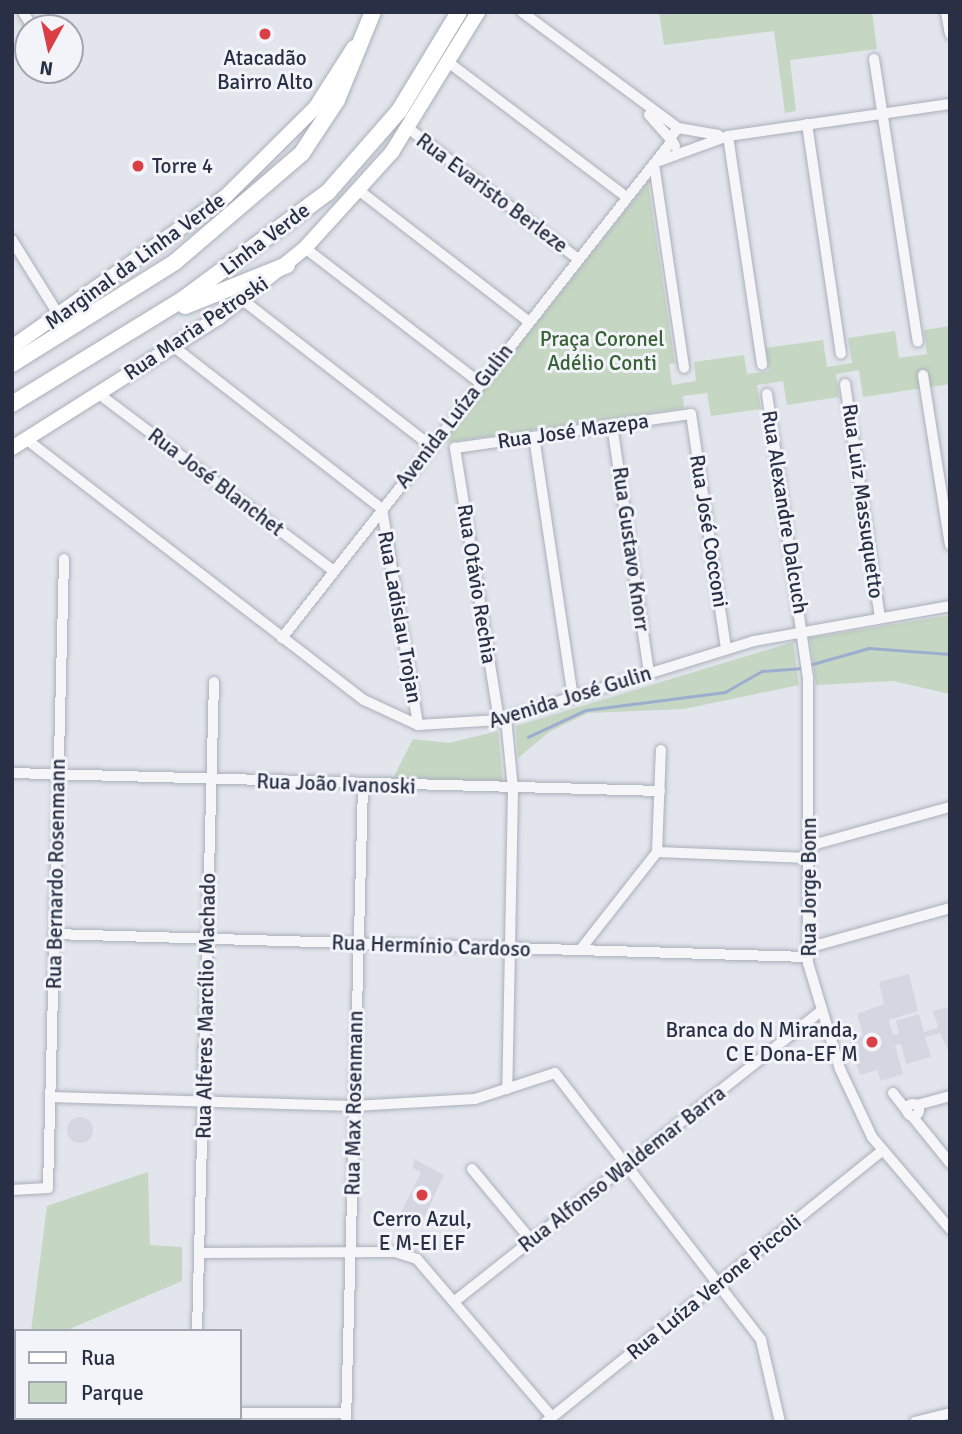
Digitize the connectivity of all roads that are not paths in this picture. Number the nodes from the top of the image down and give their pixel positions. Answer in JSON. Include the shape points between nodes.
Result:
{"nodes":[{"id":1,"x":373,"y":12,"type":"edge"},
{"id":2,"x":459,"y":12,"type":"edge"},
{"id":3,"x":478,"y":12,"type":"edge"},
{"id":4,"x":522,"y":12,"type":"edge"},
{"id":5,"x":946,"y":12,"type":"edge"},
{"id":6,"x":950,"y":34,"type":"edge"},
{"id":7,"x":358,"y":40,"type":"junction"},
{"id":8,"x":874,"y":59,"type":"dead end"},
{"id":9,"x":448,"y":62,"type":"junction"},
{"id":10,"x":950,"y":104,"type":"edge"},
{"id":11,"x":883,"y":114,"type":"junction"},
{"id":12,"x":807,"y":124,"type":"junction"},
{"id":13,"x":408,"y":128,"type":"junction"},
{"id":14,"x":689,"y":132,"type":"junction"},
{"id":15,"x":673,"y":136,"type":"junction"},
{"id":16,"x":728,"y":136,"type":"junction"},
{"id":17,"x":684,"y":148,"type":"junction"},
{"id":18,"x":654,"y":164,"type":"junction"},
{"id":19,"x":361,"y":191,"type":"junction"},
{"id":20,"x":625,"y":196,"type":"junction"},
{"id":21,"x":12,"y":240,"type":"edge"},
{"id":22,"x":305,"y":248,"type":"junction"},
{"id":23,"x":577,"y":258,"type":"junction"},
{"id":24,"x":286,"y":265,"type":"junction"},
{"id":25,"x":244,"y":301,"type":"junction"},
{"id":26,"x":60,"y":317,"type":"junction"},
{"id":27,"x":528,"y":321,"type":"junction"},
{"id":28,"x":148,"y":322,"type":"junction"},
{"id":29,"x":918,"y":342,"type":"dead end"},
{"id":30,"x":12,"y":347,"type":"edge"},
{"id":31,"x":174,"y":347,"type":"junction"},
{"id":32,"x":841,"y":353,"type":"dead end"},
{"id":33,"x":762,"y":363,"type":"dead end"},
{"id":34,"x":12,"y":364,"type":"edge"},
{"id":35,"x":684,"y":368,"type":"dead end"},
{"id":36,"x":923,"y":375,"type":"dead end"},
{"id":37,"x":480,"y":383,"type":"junction"},
{"id":38,"x":845,"y":384,"type":"dead end"},
{"id":39,"x":99,"y":394,"type":"junction"},
{"id":40,"x":767,"y":394,"type":"dead end"},
{"id":41,"x":12,"y":404,"type":"edge"},
{"id":42,"x":691,"y":414,"type":"joint"},
{"id":43,"x":612,"y":425,"type":"junction"},
{"id":44,"x":534,"y":437,"type":"junction"},
{"id":45,"x":26,"y":439,"type":"junction"},
{"id":46,"x":430,"y":446,"type":"junction"},
{"id":47,"x":12,"y":448,"type":"edge"},
{"id":48,"x":455,"y":448,"type":"joint"},
{"id":49,"x":382,"y":509,"type":"junction"},
{"id":50,"x":950,"y":545,"type":"edge"},
{"id":51,"x":64,"y":559,"type":"dead end"},
{"id":52,"x":334,"y":571,"type":"junction"},
{"id":53,"x":950,"y":606,"type":"edge"},
{"id":54,"x":880,"y":617,"type":"junction"},
{"id":55,"x":803,"y":630,"type":"junction"},
{"id":56,"x":282,"y":638,"type":"junction"},
{"id":57,"x":726,"y":648,"type":"junction"},
{"id":58,"x":649,"y":673,"type":"junction"},
{"id":59,"x":214,"y":682,"type":"dead end"},
{"id":60,"x":573,"y":697,"type":"junction"},
{"id":61,"x":502,"y":719,"type":"junction"},
{"id":62,"x":418,"y":725,"type":"junction"},
{"id":63,"x":661,"y":750,"type":"dead end"},
{"id":64,"x":12,"y":773,"type":"edge"},
{"id":65,"x":58,"y":775,"type":"junction"},
{"id":66,"x":211,"y":780,"type":"junction"},
{"id":67,"x":363,"y":785,"type":"junction"},
{"id":68,"x":513,"y":790,"type":"junction"},
{"id":69,"x":660,"y":790,"type":"junction"},
{"id":70,"x":950,"y":807,"type":"edge"},
{"id":71,"x":657,"y":852,"type":"junction"},
{"id":72,"x":808,"y":852,"type":"junction"},
{"id":73,"x":950,"y":908,"type":"edge"},
{"id":74,"x":54,"y":934,"type":"junction"},
{"id":75,"x":207,"y":939,"type":"junction"},
{"id":76,"x":358,"y":943,"type":"junction"},
{"id":77,"x":510,"y":948,"type":"junction"},
{"id":78,"x":580,"y":950,"type":"junction"},
{"id":79,"x":807,"y":952,"type":"junction"},
{"id":80,"x":822,"y":1010,"type":"junction"},
{"id":81,"x":507,"y":1089,"type":"junction"},
{"id":82,"x":893,"y":1094,"type":"dead end"},
{"id":83,"x":950,"y":1096,"type":"edge"},
{"id":84,"x":50,"y":1097,"type":"junction"},
{"id":85,"x":203,"y":1101,"type":"junction"},
{"id":86,"x":354,"y":1106,"type":"junction"},
{"id":87,"x":912,"y":1111,"type":"junction"},
{"id":88,"x":881,"y":1152,"type":"junction"},
{"id":89,"x":950,"y":1163,"type":"edge"},
{"id":90,"x":626,"y":1165,"type":"junction"},
{"id":91,"x":472,"y":1169,"type":"dead end"},
{"id":92,"x":12,"y":1190,"type":"edge"},
{"id":93,"x":950,"y":1229,"type":"edge"},
{"id":94,"x":531,"y":1240,"type":"junction"},
{"id":95,"x":350,"y":1252,"type":"junction"},
{"id":96,"x":199,"y":1253,"type":"junction"},
{"id":97,"x":718,"y":1284,"type":"junction"},
{"id":98,"x":455,"y":1301,"type":"junction"},
{"id":99,"x":197,"y":1329,"type":"edge"},
{"id":100,"x":242,"y":1413,"type":"edge"},
{"id":101,"x":950,"y":1413,"type":"edge"},
{"id":102,"x":346,"y":1417,"type":"edge"},
{"id":103,"x":549,"y":1419,"type":"edge"},
{"id":104,"x":780,"y":1422,"type":"edge"},
{"id":105,"x":915,"y":1422,"type":"edge"}],
"edges":[{"from":1,"to":7,"type":"highway","name":"Linha Verde"},
{"from":2,"to":28,"type":"highway","name":"Linha Verde","via":[[400,111],[328,192]]},
{"from":3,"to":9,"type":"main road","name":"Rua Maria Petroski"},
{"from":4,"to":15,"type":"street"},
{"from":5,"to":6,"type":"street"},
{"from":7,"to":26,"type":"main road","name":"Marginal da Linha Verde","via":[[315,108],[267,159],[197,221]]},
{"from":7,"to":34,"type":"highway","name":"Linha Verde","via":[[337,100],[302,153],[175,262]]},
{"from":8,"to":11,"type":"street"},
{"from":9,"to":13,"type":"main road","name":"Rua Maria Petroski"},
{"from":9,"to":20,"type":"street"},
{"from":10,"to":11,"type":"street"},
{"from":11,"to":12,"type":"street"},
{"from":11,"to":29,"type":"street"},
{"from":12,"to":16,"type":"street"},
{"from":12,"to":32,"type":"street"},
{"from":13,"to":19,"type":"main road","name":"Rua Maria Petroski"},
{"from":13,"to":23,"type":"street","name":"Rua Evaristo Berleze"},
{"from":14,"to":15,"type":"street"},
{"from":14,"to":16,"type":"street"},
{"from":14,"to":17,"type":"street"},
{"from":15,"to":17,"type":"street"},
{"from":15,"to":18,"type":"street","name":"Avenida Luíza Gulin"},
{"from":16,"to":17,"type":"street","name":"Avenida Luíza Gulin"},
{"from":16,"to":33,"type":"street"},
{"from":17,"to":18,"type":"street","name":"Avenida Luíza Gulin"},
{"from":18,"to":20,"type":"street","name":"Avenida Luíza Gulin"},
{"from":18,"to":35,"type":"street"},
{"from":19,"to":22,"type":"main road","name":"Rua Maria Petroski"},
{"from":19,"to":27,"type":"street"},
{"from":20,"to":23,"type":"street","name":"Avenida Luíza Gulin"},
{"from":21,"to":26,"type":"street"},
{"from":22,"to":24,"type":"main road","name":"Rua Maria Petroski"},
{"from":22,"to":37,"type":"street"},
{"from":23,"to":27,"type":"street","name":"Avenida Luíza Gulin"},
{"from":24,"to":25,"type":"main road","name":"Rua Maria Petroski"},
{"from":24,"to":28,"type":"highway"},
{"from":25,"to":31,"type":"main road","name":"Rua Maria Petroski"},
{"from":25,"to":46,"type":"street"},
{"from":26,"to":30,"type":"main road","name":"Marginal da Linha Verde"},
{"from":27,"to":37,"type":"street","name":"Avenida Luíza Gulin"},
{"from":28,"to":41,"type":"highway","name":"Linha Verde"},
{"from":31,"to":39,"type":"main road","name":"Rua Maria Petroski"},
{"from":31,"to":49,"type":"street"},
{"from":36,"to":50,"type":"street"},
{"from":37,"to":46,"type":"street","name":"Avenida Luíza Gulin"},
{"from":38,"to":54,"type":"street","name":"Rua Luiz Massuquetto"},
{"from":39,"to":45,"type":"main road","name":"Rua Maria Petroski"},
{"from":39,"to":52,"type":"street","name":"Rua José Blanchet"},
{"from":40,"to":55,"type":"street","name":"Rua Alexandre Dalcuch"},
{"from":42,"to":43,"type":"street","name":"Rua José Mazepa"},
{"from":42,"to":57,"type":"street","name":"Rua José Cocconi"},
{"from":43,"to":44,"type":"street","name":"Rua José Mazepa"},
{"from":43,"to":58,"type":"street","name":"Rua Gustavo Knorr"},
{"from":44,"to":48,"type":"street","name":"Rua José Mazepa"},
{"from":44,"to":60,"type":"street"},
{"from":45,"to":47,"type":"main road","name":"Rua Maria Petroski"},
{"from":45,"to":56,"type":"street","name":"Avenida José Gulin"},
{"from":46,"to":49,"type":"street","name":"Avenida Luíza Gulin"},
{"from":48,"to":61,"type":"street","name":"Rua Otávio Rechia"},
{"from":49,"to":52,"type":"street","name":"Avenida Luíza Gulin"},
{"from":49,"to":62,"type":"street","name":"Rua Ladislau Trojan"},
{"from":51,"to":65,"type":"street","name":"Rua Bernardo Rosenmann"},
{"from":52,"to":56,"type":"street","name":"Avenida Luíza Gulin"},
{"from":53,"to":54,"type":"street","name":"Avenida José Gulin"},
{"from":54,"to":55,"type":"street","name":"Avenida José Gulin"},
{"from":55,"to":57,"type":"street","name":"Avenida José Gulin"},
{"from":55,"to":72,"type":"street","name":"Rua Jorge Bonn"},
{"from":56,"to":62,"type":"street","name":"Avenida José Gulin","via":[[374,707]]},
{"from":57,"to":58,"type":"street","name":"Avenida José Gulin"},
{"from":58,"to":60,"type":"street","name":"Avenida José Gulin"},
{"from":59,"to":66,"type":"street","name":"Rua Alferes Marcílio Machado"},
{"from":60,"to":61,"type":"street","name":"Avenida José Gulin"},
{"from":61,"to":62,"type":"street","name":"Avenida José Gulin"},
{"from":61,"to":68,"type":"street","name":"Rua Otávio Rechia"},
{"from":63,"to":69,"type":"street"},
{"from":64,"to":65,"type":"street","name":"Rua João Ivanoski"},
{"from":65,"to":66,"type":"street","name":"Rua João Ivanoski"},
{"from":65,"to":74,"type":"street","name":"Rua Bernardo Rosenmann"},
{"from":66,"to":67,"type":"street","name":"Rua João Ivanoski"},
{"from":66,"to":75,"type":"street","name":"Rua Alferes Marcílio Machado"},
{"from":67,"to":68,"type":"street","name":"Rua João Ivanoski"},
{"from":67,"to":76,"type":"street","name":"Rua Max Rosenmann"},
{"from":68,"to":69,"type":"street","name":"Rua João Ivanoski"},
{"from":68,"to":77,"type":"street","name":"Rua Otávio Rechia"},
{"from":69,"to":71,"type":"street"},
{"from":70,"to":72,"type":"street"},
{"from":71,"to":72,"type":"street"},
{"from":71,"to":78,"type":"street"},
{"from":72,"to":79,"type":"street","name":"Rua Jorge Bonn"},
{"from":73,"to":79,"type":"street","name":"Rua Hermínio Cardoso"},
{"from":74,"to":75,"type":"street","name":"Rua Hermínio Cardoso"},
{"from":74,"to":84,"type":"street","name":"Rua Bernardo Rosenmann"},
{"from":75,"to":76,"type":"street","name":"Rua Hermínio Cardoso"},
{"from":75,"to":85,"type":"street","name":"Rua Alferes Marcílio Machado"},
{"from":76,"to":77,"type":"street","name":"Rua Hermínio Cardoso"},
{"from":76,"to":86,"type":"street","name":"Rua Max Rosenmann"},
{"from":77,"to":78,"type":"street","name":"Rua Hermínio Cardoso"},
{"from":77,"to":81,"type":"street","name":"Rua Otávio Rechia"},
{"from":78,"to":79,"type":"street","name":"Rua Hermínio Cardoso"},
{"from":79,"to":80,"type":"street","name":"Rua Jorge Bonn"},
{"from":80,"to":88,"type":"street","name":"Rua Jorge Bonn","via":[[848,1087]]},
{"from":80,"to":90,"type":"street","name":"Rua Alfonso Waldemar Barra"},
{"from":81,"to":86,"type":"street","via":[[460,1101]]},
{"from":81,"to":90,"type":"street","via":[[555,1073]]},
{"from":82,"to":87,"type":"street"},
{"from":83,"to":87,"type":"street"},
{"from":84,"to":85,"type":"street"},
{"from":84,"to":92,"type":"street","name":"Rua Bernardo Rosenmann","via":[[48,1188]]},
{"from":85,"to":86,"type":"street"},
{"from":85,"to":96,"type":"street","name":"Rua Alferes Marcílio Machado"},
{"from":86,"to":95,"type":"street","name":"Rua Max Rosenmann"},
{"from":87,"to":89,"type":"street"},
{"from":88,"to":93,"type":"street","name":"Rua Jorge Bonn"},
{"from":88,"to":97,"type":"street","name":"Rua Luíza Verone Piccoli"},
{"from":90,"to":94,"type":"street","name":"Rua Alfonso Waldemar Barra"},
{"from":90,"to":97,"type":"street"},
{"from":91,"to":94,"type":"street"},
{"from":94,"to":98,"type":"street","name":"Rua Alfonso Waldemar Barra"},
{"from":95,"to":96,"type":"street"},
{"from":95,"to":98,"type":"street","via":[[417,1259]]},
{"from":95,"to":102,"type":"street","name":"Rua Max Rosenmann"},
{"from":96,"to":99,"type":"street","name":"Rua Alferes Marcílio Machado"},
{"from":97,"to":103,"type":"street","name":"Rua Luíza Verone Piccoli"},
{"from":97,"to":104,"type":"street","via":[[765,1346]]},
{"from":98,"to":103,"type":"street"},
{"from":100,"to":102,"type":"street"},
{"from":101,"to":105,"type":"street"}]}
